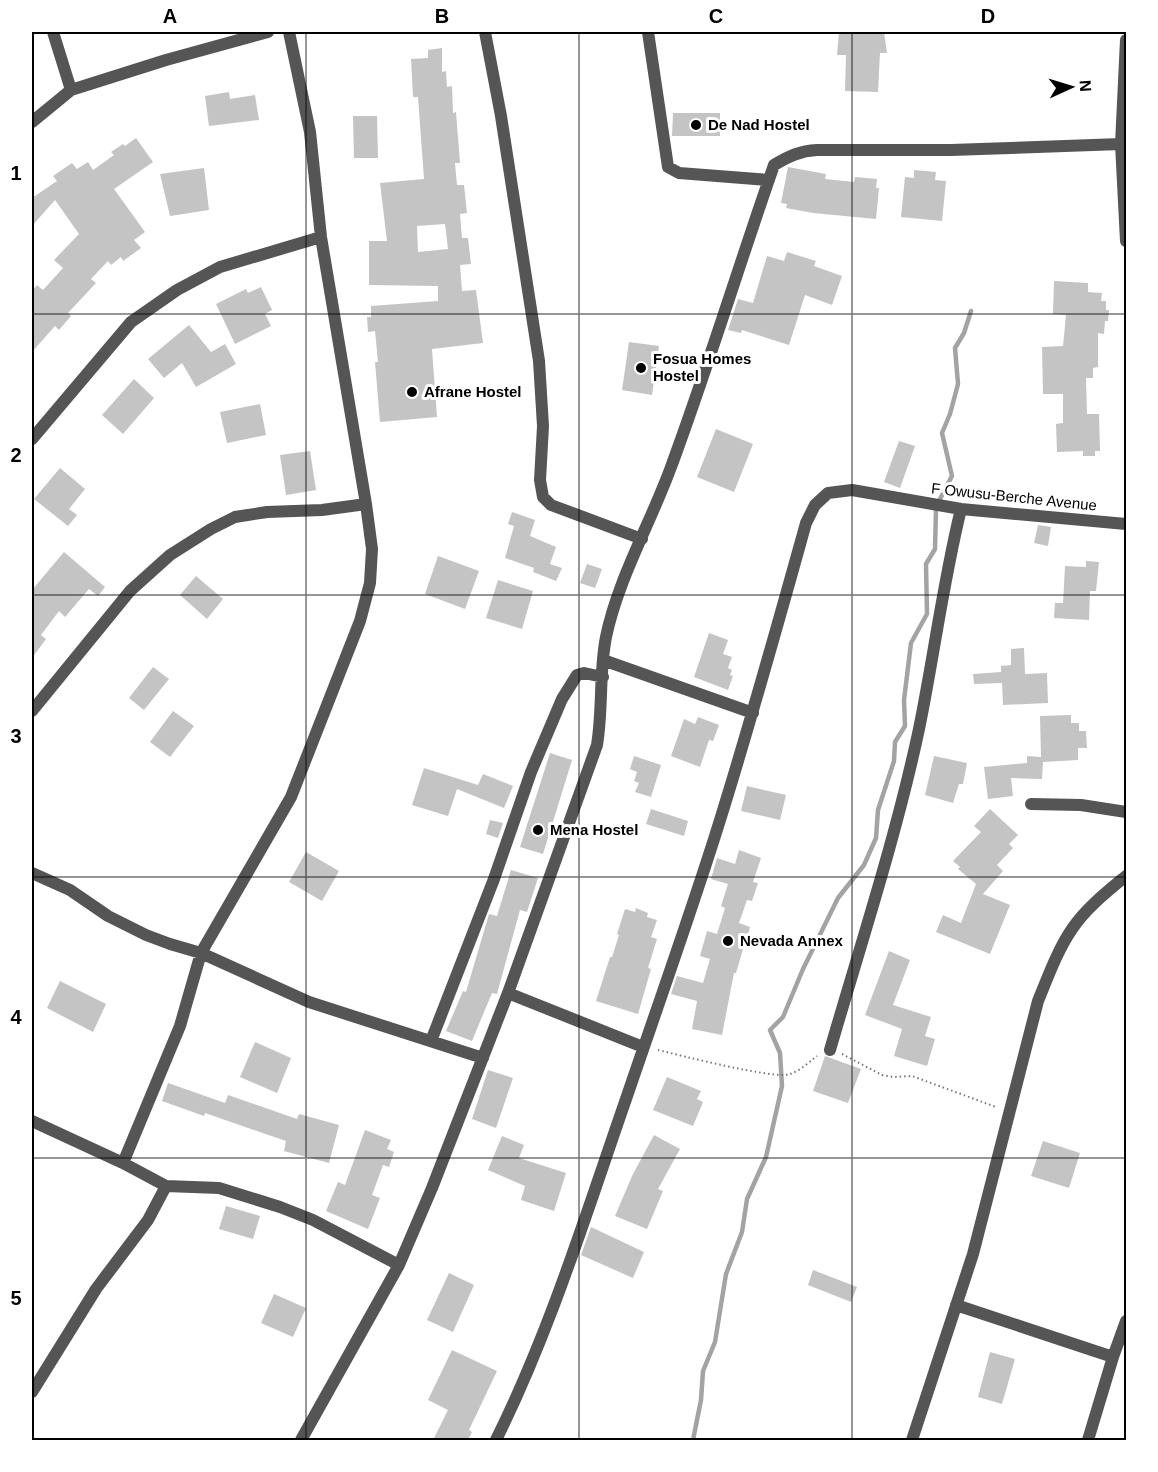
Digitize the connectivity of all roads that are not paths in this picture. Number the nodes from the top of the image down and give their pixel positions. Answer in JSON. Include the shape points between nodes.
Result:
{"nodes":[{"id":1,"x":52,"y":32,"type":"edge"},
{"id":2,"x":264,"y":32,"type":"edge"},
{"id":3,"x":289,"y":32,"type":"edge"},
{"id":4,"x":485,"y":32,"type":"edge"},
{"id":5,"x":648,"y":32,"type":"edge"},
{"id":6,"x":1126,"y":40,"type":"edge"},
{"id":7,"x":71,"y":90,"type":"junction"},
{"id":8,"x":32,"y":122,"type":"edge"},
{"id":9,"x":1121,"y":144,"type":"junction"},
{"id":10,"x":769,"y":180,"type":"junction"},
{"id":11,"x":321,"y":237,"type":"junction"},
{"id":12,"x":1126,"y":241,"type":"edge"},
{"id":13,"x":32,"y":439,"type":"edge"},
{"id":14,"x":366,"y":504,"type":"junction"},
{"id":15,"x":961,"y":509,"type":"junction"},
{"id":16,"x":1126,"y":524,"type":"edge"},
{"id":17,"x":642,"y":538,"type":"junction"},
{"id":18,"x":603,"y":660,"type":"junction"},
{"id":19,"x":603,"y":677,"type":"junction"},
{"id":20,"x":32,"y":711,"type":"edge"},
{"id":21,"x":753,"y":713,"type":"junction"},
{"id":22,"x":1031,"y":804,"type":"dead end"},
{"id":23,"x":1126,"y":813,"type":"edge"},
{"id":24,"x":32,"y":873,"type":"edge"},
{"id":25,"x":1126,"y":876,"type":"edge"},
{"id":26,"x":201,"y":953,"type":"junction"},
{"id":27,"x":508,"y":993,"type":"junction"},
{"id":28,"x":431,"y":1041,"type":"junction"},
{"id":29,"x":644,"y":1047,"type":"junction"},
{"id":30,"x":830,"y":1050,"type":"road end"},
{"id":31,"x":483,"y":1058,"type":"junction"},
{"id":32,"x":32,"y":1121,"type":"edge"},
{"id":33,"x":123,"y":1162,"type":"junction"},
{"id":34,"x":166,"y":1186,"type":"junction"},
{"id":35,"x":399,"y":1265,"type":"junction"},
{"id":36,"x":956,"y":1305,"type":"junction"},
{"id":37,"x":1126,"y":1321,"type":"edge"},
{"id":38,"x":1113,"y":1357,"type":"junction"},
{"id":39,"x":32,"y":1392,"type":"edge"},
{"id":40,"x":301,"y":1440,"type":"edge"},
{"id":41,"x":496,"y":1440,"type":"edge"},
{"id":42,"x":912,"y":1440,"type":"edge"},
{"id":43,"x":1088,"y":1440,"type":"edge"}],
"edges":[{"from":1,"to":7,"type":"street"},
{"from":2,"to":7,"type":"street"},
{"from":3,"to":11,"type":"street","via":[[310,132]]},
{"from":4,"to":17,"type":"street","via":[[539,360],[543,497],[551,505]]},
{"from":5,"to":10,"type":"street","via":[[668,167],[679,173]]},
{"from":6,"to":9,"type":"street"},
{"from":7,"to":8,"type":"street"},
{"from":9,"to":10,"type":"street","via":[[802,151],[774,165]]},
{"from":9,"to":12,"type":"street"},
{"from":10,"to":17,"type":"street","via":[[722,323]]},
{"from":11,"to":13,"type":"street","via":[[220,267],[177,290],[131,322]]},
{"from":11,"to":14,"type":"street"},
{"from":14,"to":20,"type":"street","via":[[235,517],[170,555],[130,591]]},
{"from":14,"to":26,"type":"street","via":[[372,549],[370,584],[360,621],[291,796]]},
{"from":15,"to":16,"type":"street","name":"F Owusu-Berche Avenue"},
{"from":15,"to":21,"type":"street","name":"F Owusu-Berche Avenue","via":[[852,490],[828,493],[815,505],[806,523]]},
{"from":15,"to":30,"type":"street","via":[[901,808]]},
{"from":17,"to":18,"type":"street","via":[[610,620]]},
{"from":18,"to":19,"type":"street"},
{"from":18,"to":21,"type":"street"},
{"from":19,"to":27,"type":"street","via":[[597,745]]},
{"from":19,"to":28,"type":"street","via":[[577,675],[562,699]]},
{"from":21,"to":29,"type":"street"},
{"from":22,"to":23,"type":"street","via":[[1081,805]]},
{"from":24,"to":26,"type":"street","via":[[70,890],[146,935]]},
{"from":25,"to":36,"type":"street","via":[[1073,928],[1038,1001],[973,1254]]},
{"from":26,"to":28,"type":"street","via":[[309,1002]]},
{"from":26,"to":33,"type":"street","via":[[180,1026]]},
{"from":27,"to":29,"type":"street"},
{"from":27,"to":31,"type":"street"},
{"from":28,"to":31,"type":"street"},
{"from":29,"to":41,"type":"street","via":[[541,1338]]},
{"from":31,"to":35,"type":"street"},
{"from":32,"to":33,"type":"street"},
{"from":33,"to":34,"type":"street"},
{"from":34,"to":35,"type":"street","via":[[219,1188],[280,1207]]},
{"from":34,"to":39,"type":"street","via":[[148,1220],[96,1289]]},
{"from":35,"to":40,"type":"street"},
{"from":36,"to":38,"type":"street"},
{"from":36,"to":42,"type":"street"},
{"from":37,"to":38,"type":"street"},
{"from":38,"to":43,"type":"street"}]}
